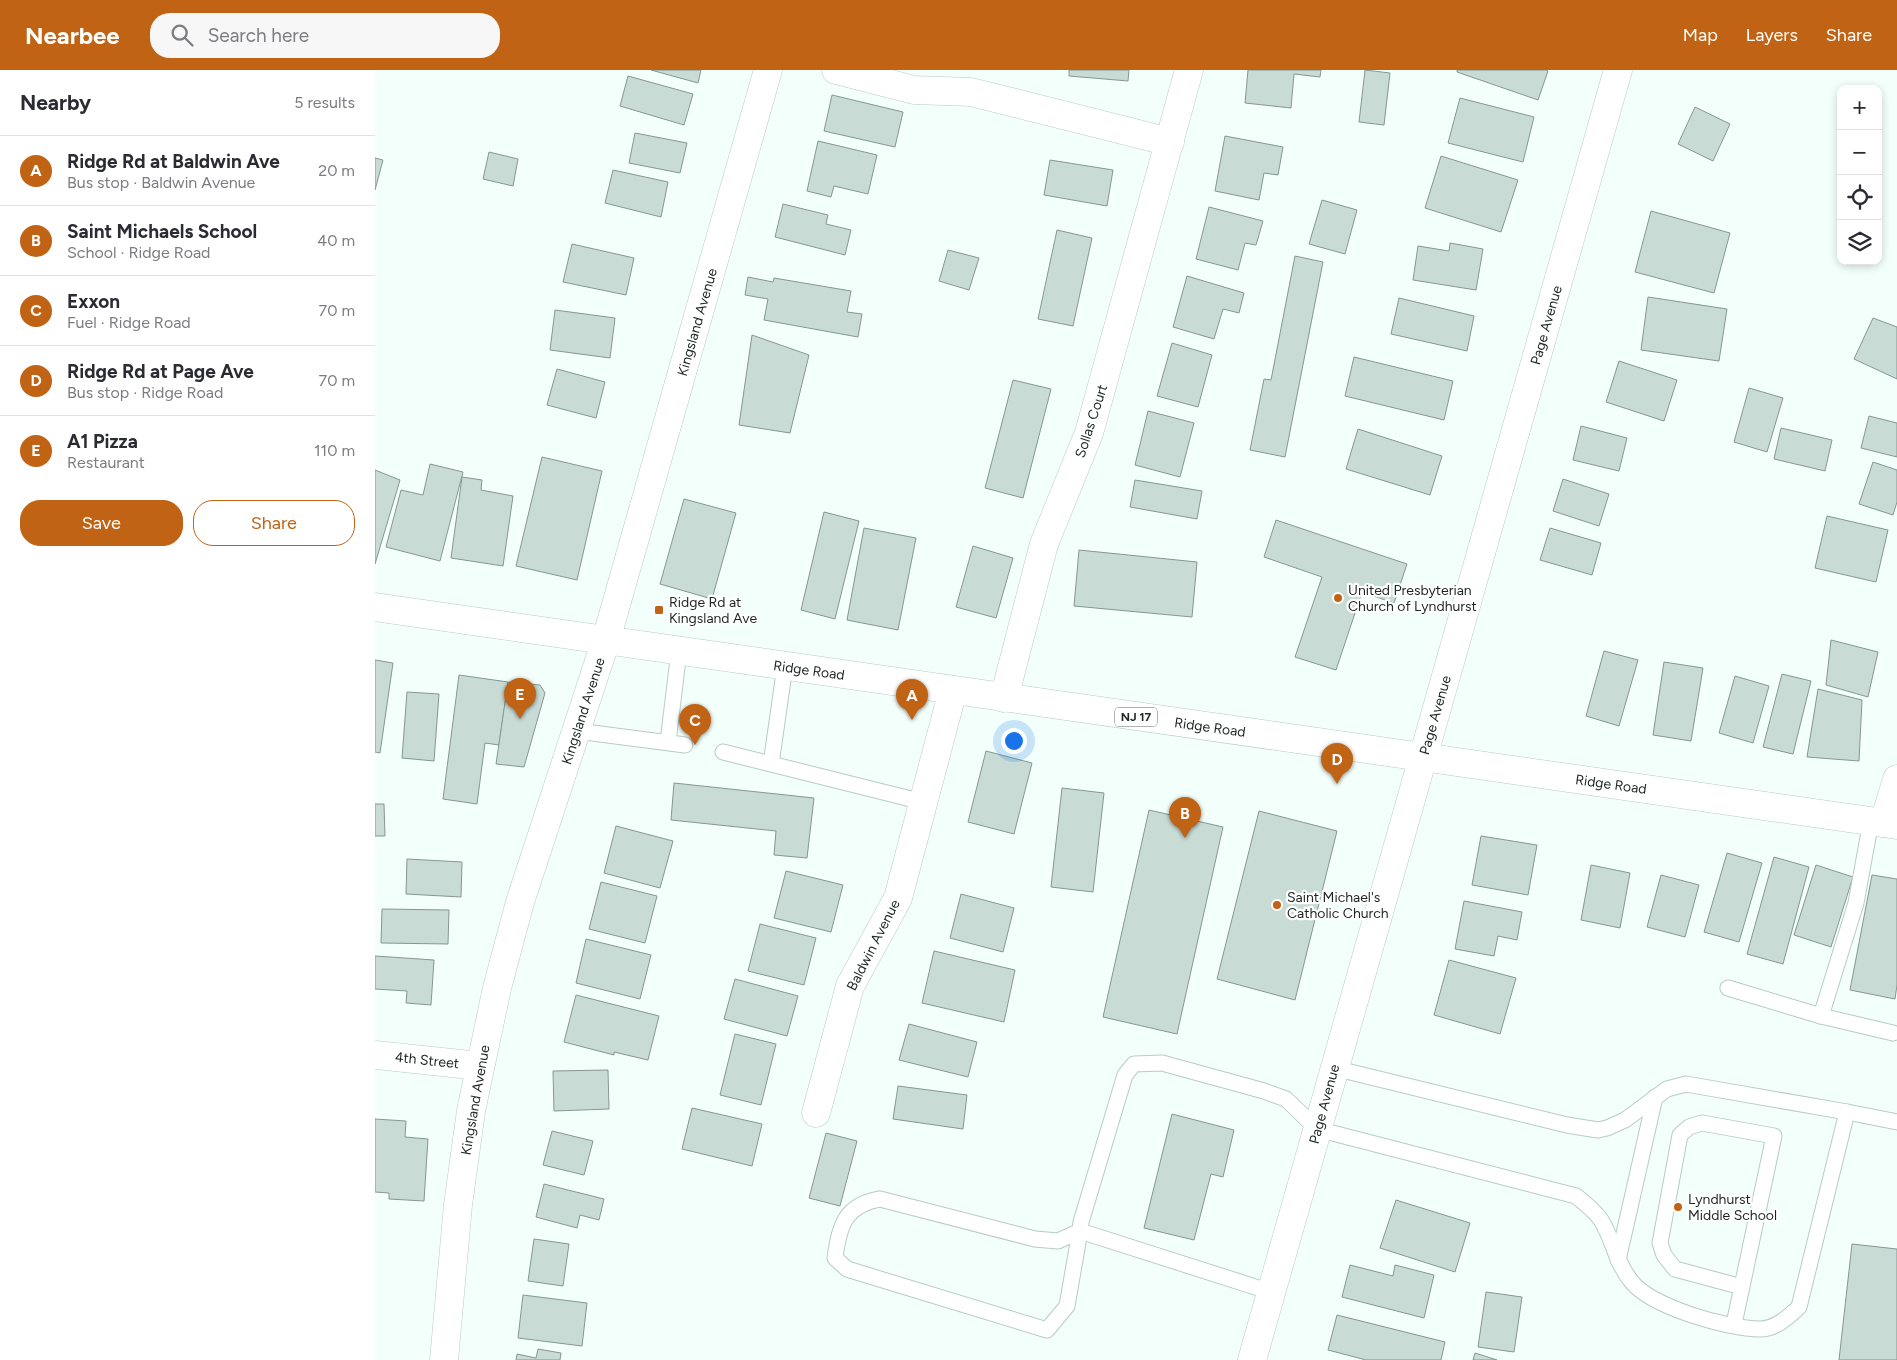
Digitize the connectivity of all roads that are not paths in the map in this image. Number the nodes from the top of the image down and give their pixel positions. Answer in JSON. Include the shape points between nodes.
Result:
{"nodes":[{"id":1,"x":768,"y":70,"type":"edge"},
{"id":2,"x":836,"y":70,"type":"edge"},
{"id":3,"x":1189,"y":70,"type":"edge"},
{"id":4,"x":1618,"y":70,"type":"edge"},
{"id":5,"x":1170,"y":142,"type":"junction"},
{"id":6,"x":375,"y":606,"type":"edge"},
{"id":7,"x":606,"y":640,"type":"junction"},
{"id":8,"x":679,"y":651,"type":"junction"},
{"id":9,"x":785,"y":666,"type":"junction"},
{"id":10,"x":953,"y":690,"type":"junction"},
{"id":11,"x":1004,"y":698,"type":"junction"},
{"id":12,"x":577,"y":731,"type":"junction"},
{"id":13,"x":668,"y":742,"type":"junction"},
{"id":14,"x":685,"y":745,"type":"dead end"},
{"id":15,"x":723,"y":752,"type":"dead end"},
{"id":16,"x":1422,"y":757,"type":"junction"},
{"id":17,"x":771,"y":764,"type":"junction"},
{"id":18,"x":1897,"y":778,"type":"edge"},
{"id":19,"x":923,"y":802,"type":"junction"},
{"id":20,"x":1884,"y":823,"type":"edge"},
{"id":21,"x":1728,"y":988,"type":"dead end"},
{"id":22,"x":1821,"y":1016,"type":"junction"},
{"id":23,"x":1893,"y":1033,"type":"dead end"},
{"id":24,"x":375,"y":1055,"type":"edge"},
{"id":25,"x":480,"y":1066,"type":"junction"},
{"id":26,"x":1334,"y":1068,"type":"junction"},
{"id":27,"x":1655,"y":1097,"type":"junction"},
{"id":28,"x":1847,"y":1112,"type":"junction"},
{"id":29,"x":816,"y":1113,"type":"dead end"},
{"id":30,"x":1897,"y":1122,"type":"edge"},
{"id":31,"x":1317,"y":1129,"type":"junction"},
{"id":32,"x":1080,"y":1231,"type":"junction"},
{"id":33,"x":1619,"y":1260,"type":"junction"},
{"id":34,"x":1742,"y":1287,"type":"junction"},
{"id":35,"x":1271,"y":1292,"type":"junction"},
{"id":36,"x":1734,"y":1324,"type":"junction"},
{"id":37,"x":444,"y":1360,"type":"edge"},
{"id":38,"x":1253,"y":1360,"type":"edge"}],
"edges":[{"from":1,"to":7,"type":"street","name":"Kingsland Avenue"},
{"from":2,"to":5,"type":"street","via":[[913,90],[971,92]]},
{"from":3,"to":5,"type":"street","name":"Sollas Court"},
{"from":4,"to":16,"type":"street","name":"Page Avenue"},
{"from":5,"to":11,"type":"street","name":"Sollas Court","via":[[1089,433],[1045,544]]},
{"from":6,"to":7,"type":"street","name":"Ridge Road","number":"NJ 17"},
{"from":7,"to":8,"type":"street","name":"Ridge Road","number":"NJ 17"},
{"from":7,"to":12,"type":"street","name":"Kingsland Avenue"},
{"from":8,"to":9,"type":"street","name":"Ridge Road","number":"NJ 17"},
{"from":8,"to":13,"type":"lane"},
{"from":9,"to":10,"type":"street","name":"Ridge Road","number":"NJ 17"},
{"from":9,"to":17,"type":"lane"},
{"from":10,"to":11,"type":"street","name":"Ridge Road","number":"NJ 17"},
{"from":10,"to":19,"type":"street","name":"Baldwin Avenue"},
{"from":11,"to":16,"type":"street","name":"Ridge Road","number":"NJ 17"},
{"from":12,"to":13,"type":"lane"},
{"from":12,"to":25,"type":"street","name":"Kingsland Avenue","via":[[520,902]]},
{"from":13,"to":14,"type":"lane"},
{"from":15,"to":17,"type":"lane"},
{"from":16,"to":20,"type":"street","name":"Ridge Road","number":"NJ 17"},
{"from":16,"to":26,"type":"street","name":"Page Avenue"},
{"from":17,"to":19,"type":"lane"},
{"from":18,"to":20,"type":"street"},
{"from":19,"to":29,"type":"street","name":"Baldwin Avenue","via":[[898,898],[850,986]]},
{"from":20,"to":22,"type":"lane"},
{"from":21,"to":22,"type":"lane"},
{"from":22,"to":23,"type":"lane"},
{"from":24,"to":25,"type":"street","name":"4th Street"},
{"from":25,"to":37,"type":"street","name":"Kingsland Avenue","via":[[458,1205]]},
{"from":26,"to":27,"type":"lane","via":[[1598,1130],[1625,1120]]},
{"from":26,"to":31,"type":"street","name":"Page Avenue"},
{"from":27,"to":28,"type":"lane","via":[[1667,1088],[1686,1084]]},
{"from":27,"to":33,"type":"lane"},
{"from":28,"to":30,"type":"lane"},
{"from":28,"to":36,"type":"lane","via":[[1799,1307],[1783,1322],[1761,1329]]},
{"from":31,"to":32,"type":"lane","via":[[1286,1099],[1264,1091],[1162,1063],[1134,1064],[1125,1075]]},
{"from":31,"to":33,"type":"lane","via":[[1576,1196],[1601,1220]]},
{"from":31,"to":35,"type":"street","name":"Page Avenue"},
{"from":32,"to":32,"type":"lane","via":[[1058,1242],[880,1199],[862,1202],[846,1217],[837,1240],[835,1258],[847,1270],[1047,1330],[1067,1306]]},
{"from":32,"to":35,"type":"lane"},
{"from":33,"to":36,"type":"lane","via":[[1631,1282],[1661,1304],[1701,1318]]},
{"from":34,"to":34,"type":"lane","via":[[1774,1136],[1702,1123],[1689,1127],[1680,1135],[1660,1243],[1663,1255],[1675,1269]]},
{"from":34,"to":36,"type":"lane"},
{"from":35,"to":38,"type":"street","name":"Page Avenue"}]}
